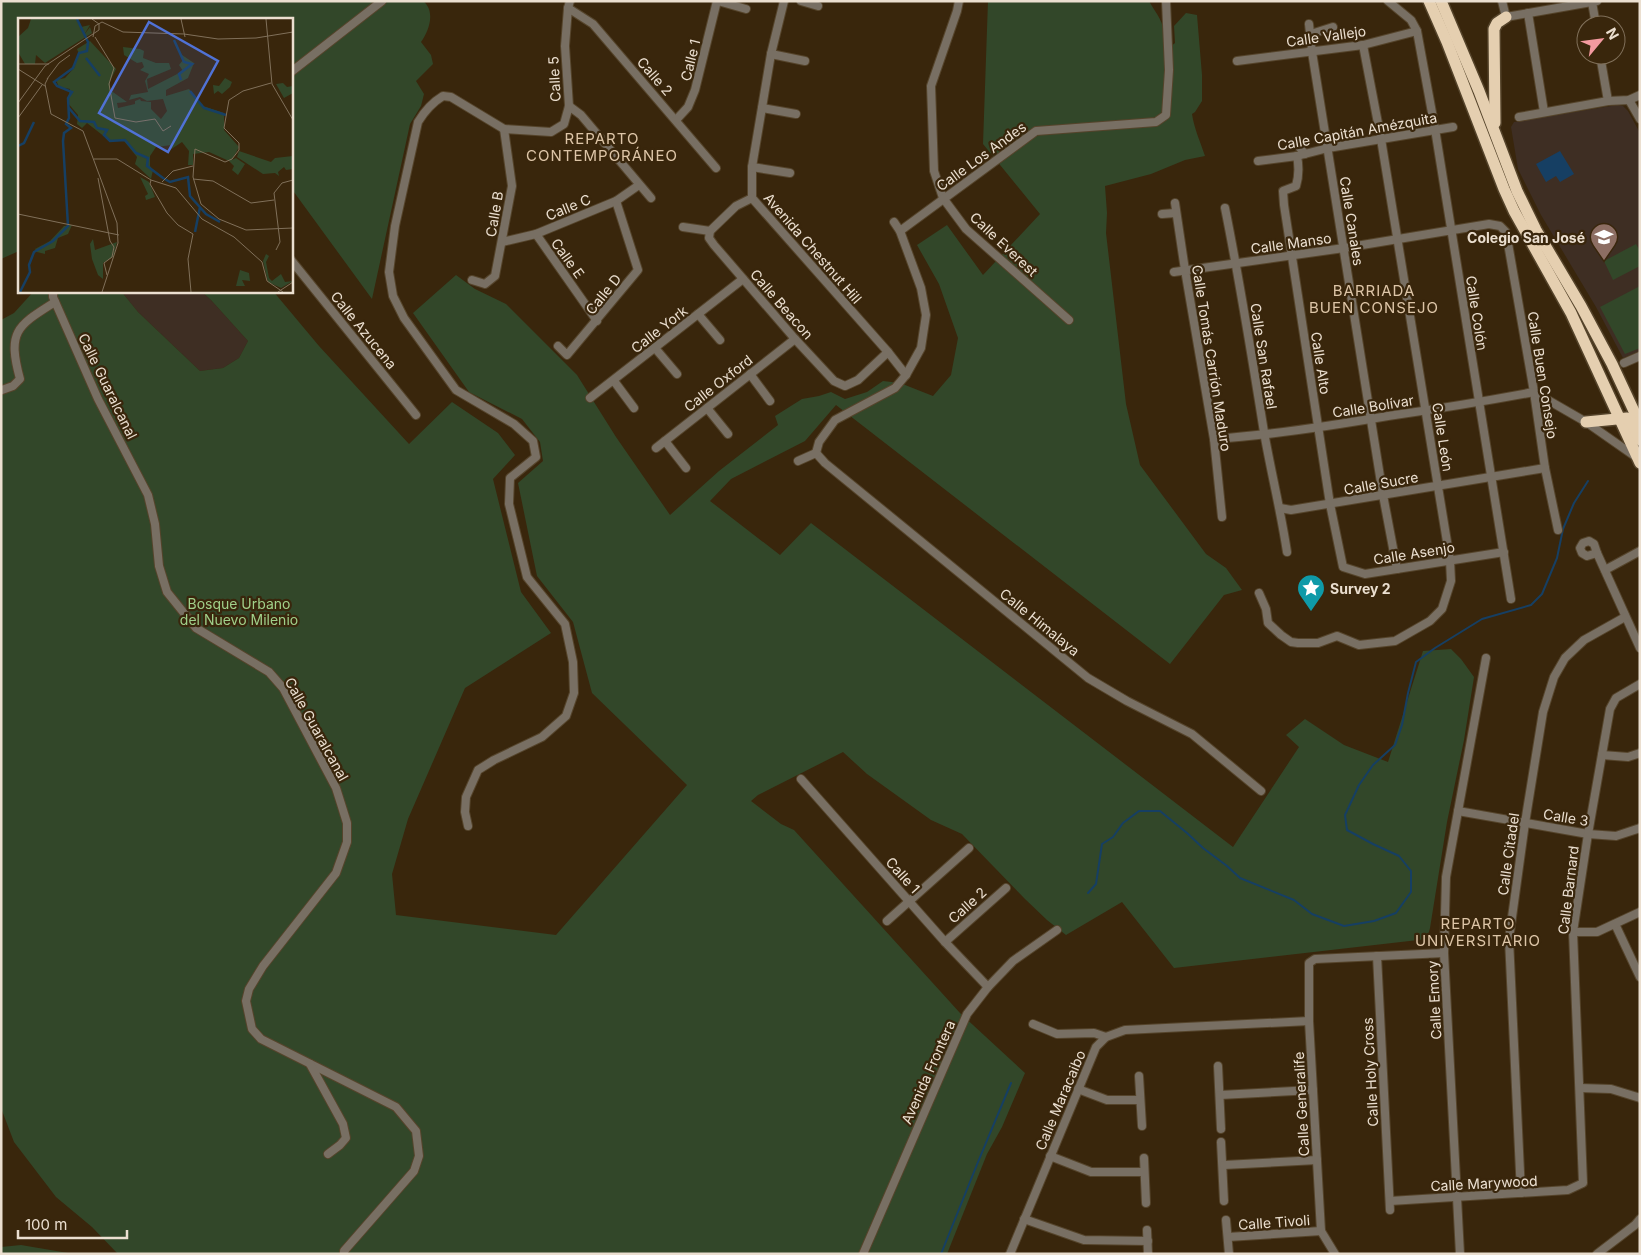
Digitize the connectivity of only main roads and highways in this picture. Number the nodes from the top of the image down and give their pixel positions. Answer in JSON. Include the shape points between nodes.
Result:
{"nodes":[{"id":1,"x":1429,"y":1,"type":"edge"},
{"id":2,"x":1441,"y":1,"type":"edge"},
{"id":3,"x":1506,"y":17,"type":"road end"},
{"id":4,"x":1495,"y":132,"type":"junction"},
{"id":5,"x":1620,"y":419,"type":"junction"},
{"id":6,"x":1586,"y":422,"type":"road end"},
{"id":7,"x":1640,"y":424,"type":"edge"},
{"id":8,"x":1640,"y":440,"type":"edge"},
{"id":9,"x":1638,"y":460,"type":"edge"}],
"edges":[{"from":1,"to":5,"type":"highway","via":[[1514,212],[1571,313]]},
{"from":2,"to":4,"type":"highway"},
{"from":3,"to":4,"type":"highway","via":[[1494,29]]},
{"from":4,"to":7,"type":"highway","via":[[1536,230],[1581,306]]},
{"from":5,"to":6,"type":"highway"},
{"from":5,"to":8,"type":"highway","via":[[1630,419]]},
{"from":5,"to":9,"type":"highway"}]}
